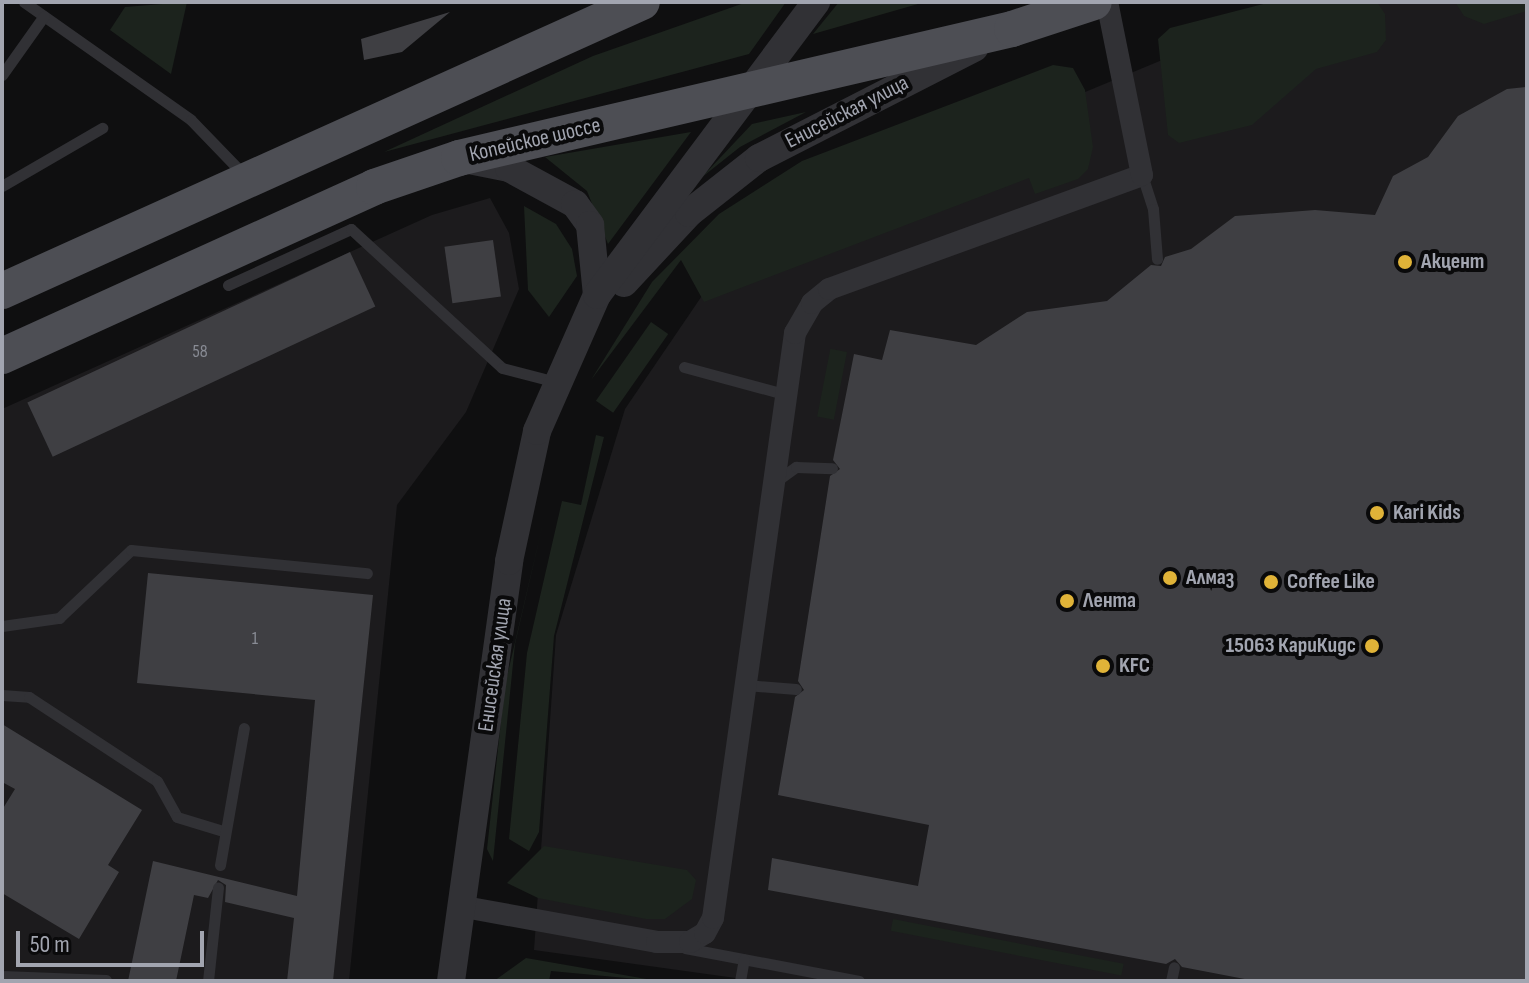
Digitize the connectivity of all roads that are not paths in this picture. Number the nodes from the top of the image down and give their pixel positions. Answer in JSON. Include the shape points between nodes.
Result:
{"nodes":[{"id":1,"x":24,"y":2,"type":"edge"},
{"id":2,"x":642,"y":2,"type":"edge"},
{"id":3,"x":816,"y":2,"type":"edge"},
{"id":4,"x":1094,"y":2,"type":"edge"},
{"id":5,"x":1107,"y":2,"type":"edge"},
{"id":6,"x":44,"y":16,"type":"junction"},
{"id":7,"x":1012,"y":29,"type":"junction"},
{"id":8,"x":2,"y":75,"type":"edge"},
{"id":9,"x":749,"y":89,"type":"junction"},
{"id":10,"x":102,"y":128,"type":"dead end"},
{"id":11,"x":459,"y":158,"type":"junction"},
{"id":12,"x":1142,"y":175,"type":"junction"},
{"id":13,"x":249,"y":181,"type":"junction"},
{"id":14,"x":2,"y":186,"type":"edge"},
{"id":15,"x":1157,"y":259,"type":"dead end"},
{"id":16,"x":228,"y":285,"type":"dead end"},
{"id":17,"x":2,"y":291,"type":"edge"},
{"id":18,"x":597,"y":295,"type":"junction"},
{"id":19,"x":2,"y":356,"type":"edge"},
{"id":20,"x":567,"y":356,"type":"junction"},
{"id":21,"x":684,"y":367,"type":"dead end"},
{"id":22,"x":557,"y":383,"type":"junction"},
{"id":23,"x":784,"y":394,"type":"junction"},
{"id":24,"x":832,"y":468,"type":"dead end"},
{"id":25,"x":775,"y":482,"type":"junction"},
{"id":26,"x":367,"y":573,"type":"dead end"},
{"id":27,"x":2,"y":626,"type":"edge"},
{"id":28,"x":746,"y":685,"type":"junction"},
{"id":29,"x":796,"y":689,"type":"dead end"},
{"id":30,"x":2,"y":695,"type":"edge"},
{"id":31,"x":244,"y":728,"type":"dead end"},
{"id":32,"x":223,"y":831,"type":"junction"},
{"id":33,"x":220,"y":865,"type":"dead end"},
{"id":34,"x":218,"y":888,"type":"dead end"},
{"id":35,"x":459,"y":906,"type":"junction"},
{"id":36,"x":657,"y":942,"type":"junction"},
{"id":37,"x":744,"y":959,"type":"junction"},
{"id":38,"x":1174,"y":967,"type":"dead end"},
{"id":39,"x":2,"y":976,"type":"edge"},
{"id":40,"x":106,"y":980,"type":"edge"},
{"id":41,"x":208,"y":981,"type":"edge"},
{"id":42,"x":451,"y":981,"type":"edge"},
{"id":43,"x":740,"y":981,"type":"edge"},
{"id":44,"x":859,"y":981,"type":"edge"},
{"id":45,"x":1171,"y":981,"type":"edge"}],
"edges":[{"from":1,"to":6,"type":"lane"},
{"from":2,"to":13,"type":"main road"},
{"from":3,"to":9,"type":"street","name":"Енисейская улица"},
{"from":4,"to":7,"type":"main road","name":"Копейское шоссе"},
{"from":5,"to":12,"type":"street"},
{"from":6,"to":8,"type":"lane"},
{"from":6,"to":13,"type":"lane","via":[[191,120]]},
{"from":7,"to":9,"type":"main road","name":"Копейское шоссе"},
{"from":7,"to":20,"type":"street","name":"Енисейская улица","via":[[759,158],[689,213],[641,263]]},
{"from":9,"to":11,"type":"main road","name":"Копейское шоссе"},
{"from":9,"to":18,"type":"street","name":"Енисейская улица"},
{"from":10,"to":14,"type":"lane"},
{"from":11,"to":18,"type":"street","via":[[509,168],[575,204],[590,225]]},
{"from":11,"to":19,"type":"main road","name":"Копейское шоссе","via":[[374,187]]},
{"from":12,"to":15,"type":"lane","via":[[1153,209]]},
{"from":12,"to":23,"type":"street","via":[[829,289],[812,303],[795,333]]},
{"from":13,"to":17,"type":"main road"},
{"from":16,"to":22,"type":"lane","via":[[351,229],[502,368]]},
{"from":18,"to":20,"type":"street","name":"Енисейская улица"},
{"from":20,"to":22,"type":"street","name":"Енисейская улица"},
{"from":21,"to":23,"type":"lane"},
{"from":22,"to":35,"type":"street","name":"Енисейская улица","via":[[526,472],[509,561]]},
{"from":23,"to":25,"type":"street"},
{"from":24,"to":25,"type":"lane","via":[[796,467]]},
{"from":25,"to":28,"type":"street"},
{"from":26,"to":27,"type":"lane","via":[[131,550],[59,618]]},
{"from":28,"to":29,"type":"lane"},
{"from":28,"to":36,"type":"street","via":[[713,918],[705,933],[690,942]]},
{"from":30,"to":32,"type":"lane","via":[[29,697],[157,781],[177,817]]},
{"from":31,"to":32,"type":"lane"},
{"from":32,"to":33,"type":"lane"},
{"from":34,"to":41,"type":"lane"},
{"from":35,"to":36,"type":"street"},
{"from":35,"to":42,"type":"street","name":"Енисейская улица"},
{"from":36,"to":37,"type":"lane"},
{"from":37,"to":43,"type":"lane"},
{"from":37,"to":44,"type":"lane"},
{"from":38,"to":45,"type":"lane"},
{"from":39,"to":40,"type":"lane"}]}
